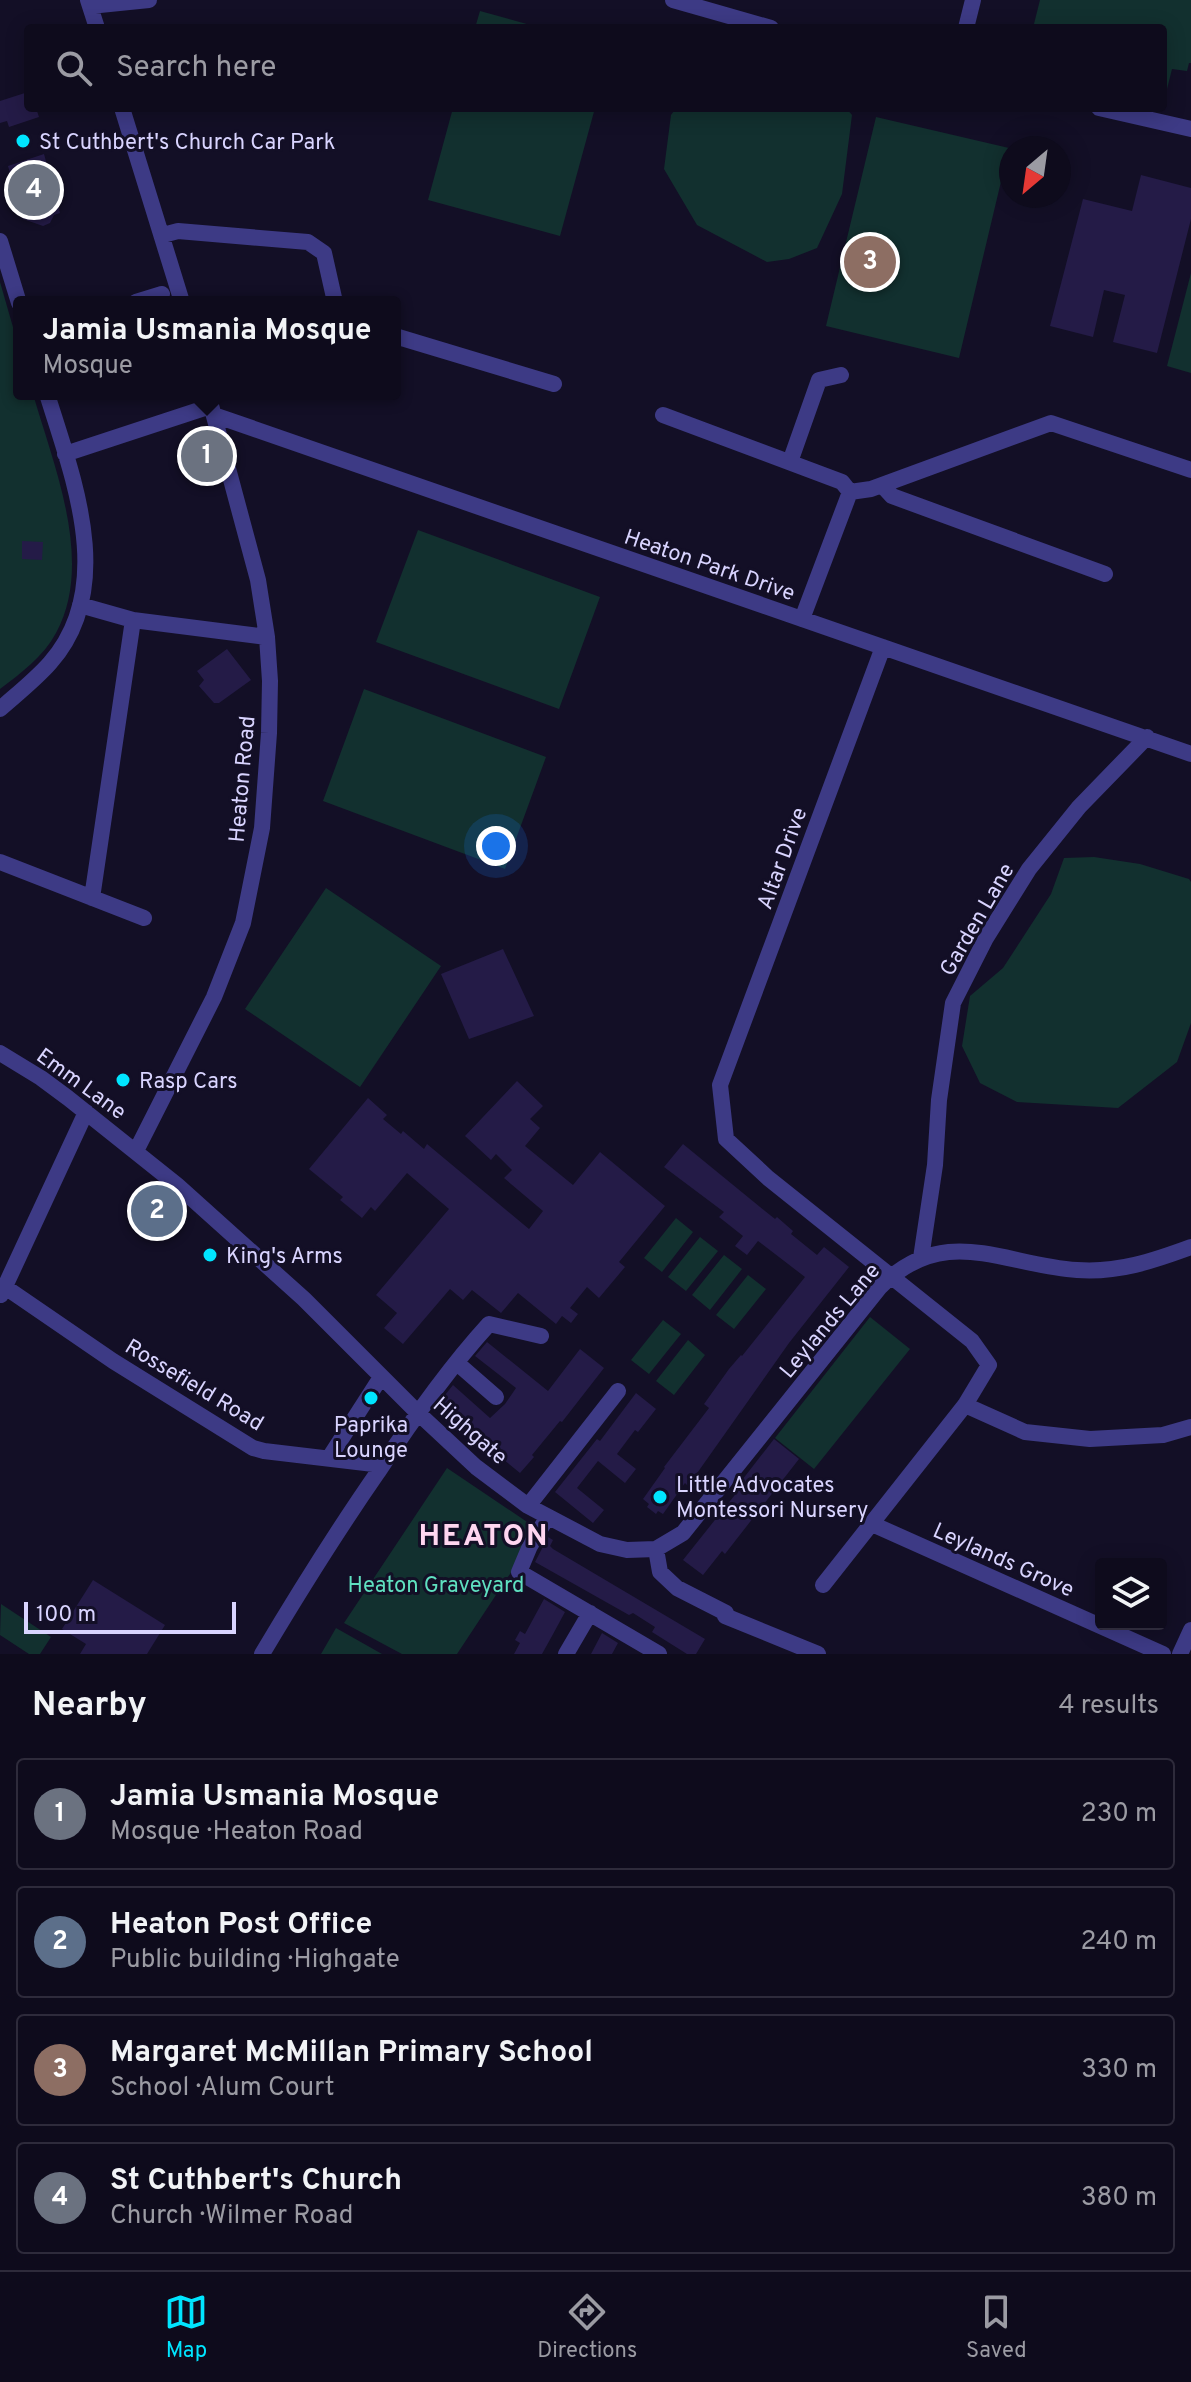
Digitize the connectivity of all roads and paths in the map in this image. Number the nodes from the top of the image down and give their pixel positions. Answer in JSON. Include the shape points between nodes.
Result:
{"nodes":[{"id":1,"x":149,"y":0,"type":"edge"},
{"id":2,"x":673,"y":0,"type":"edge"},
{"id":3,"x":973,"y":0,"type":"edge"},
{"id":4,"x":89,"y":3,"type":"edge"},
{"id":5,"x":703,"y":4,"type":"edge"},
{"id":6,"x":96,"y":24,"type":"edge"},
{"id":7,"x":760,"y":24,"type":"edge"},
{"id":8,"x":967,"y":24,"type":"edge"},
{"id":9,"x":123,"y":112,"type":"edge"},
{"id":10,"x":1123,"y":112,"type":"edge"},
{"id":11,"x":1190,"y":123,"type":"edge"},
{"id":12,"x":163,"y":235,"type":"junction"},
{"id":13,"x":0,"y":241,"type":"edge"},
{"id":14,"x":162,"y":294,"type":"dead end"},
{"id":15,"x":17,"y":296,"type":"edge"},
{"id":16,"x":156,"y":296,"type":"edge"},
{"id":17,"x":180,"y":296,"type":"edge"},
{"id":18,"x":334,"y":296,"type":"edge"},
{"id":19,"x":401,"y":338,"type":"edge"},
{"id":20,"x":841,"y":375,"type":"dead end"},
{"id":21,"x":554,"y":384,"type":"dead end"},
{"id":22,"x":49,"y":400,"type":"edge"},
{"id":23,"x":211,"y":405,"type":"edge"},
{"id":24,"x":663,"y":415,"type":"dead end"},
{"id":25,"x":65,"y":454,"type":"junction"},
{"id":26,"x":790,"y":462,"type":"junction"},
{"id":27,"x":1191,"y":470,"type":"edge"},
{"id":28,"x":882,"y":485,"type":"junction"},
{"id":29,"x":850,"y":492,"type":"junction"},
{"id":30,"x":1105,"y":574,"type":"dead end"},
{"id":31,"x":80,"y":605,"type":"junction"},
{"id":32,"x":802,"y":619,"type":"junction"},
{"id":33,"x":133,"y":620,"type":"junction"},
{"id":34,"x":267,"y":637,"type":"junction"},
{"id":35,"x":883,"y":647,"type":"junction"},
{"id":36,"x":0,"y":709,"type":"edge"},
{"id":37,"x":1147,"y":737,"type":"junction"},
{"id":38,"x":1191,"y":754,"type":"edge"},
{"id":39,"x":0,"y":862,"type":"edge"},
{"id":40,"x":92,"y":898,"type":"junction"},
{"id":41,"x":144,"y":918,"type":"dead end"},
{"id":42,"x":0,"y":1053,"type":"edge"},
{"id":43,"x":86,"y":1112,"type":"junction"},
{"id":44,"x":136,"y":1151,"type":"junction"},
{"id":45,"x":1191,"y":1247,"type":"edge"},
{"id":46,"x":921,"y":1258,"type":"junction"},
{"id":47,"x":892,"y":1275,"type":"junction"},
{"id":48,"x":2,"y":1292,"type":"edge"},
{"id":49,"x":541,"y":1336,"type":"dead end"},
{"id":50,"x":457,"y":1363,"type":"junction"},
{"id":51,"x":381,"y":1377,"type":"junction"},
{"id":52,"x":618,"y":1391,"type":"dead end"},
{"id":53,"x":496,"y":1397,"type":"dead end"},
{"id":54,"x":965,"y":1405,"type":"junction"},
{"id":55,"x":417,"y":1412,"type":"junction"},
{"id":56,"x":1191,"y":1427,"type":"edge"},
{"id":57,"x":329,"y":1458,"type":"junction"},
{"id":58,"x":382,"y":1465,"type":"junction"},
{"id":59,"x":528,"y":1506,"type":"junction"},
{"id":60,"x":547,"y":1518,"type":"junction"},
{"id":61,"x":872,"y":1524,"type":"junction"},
{"id":62,"x":656,"y":1549,"type":"junction"},
{"id":63,"x":823,"y":1585,"type":"dead end"},
{"id":64,"x":590,"y":1613,"type":"junction"},
{"id":65,"x":1191,"y":1630,"type":"edge"},
{"id":66,"x":641,"y":1649,"type":"edge"},
{"id":67,"x":262,"y":1654,"type":"edge"},
{"id":68,"x":566,"y":1654,"type":"edge"},
{"id":69,"x":659,"y":1654,"type":"edge"},
{"id":70,"x":818,"y":1654,"type":"edge"},
{"id":71,"x":1163,"y":1654,"type":"edge"},
{"id":72,"x":1180,"y":1654,"type":"edge"}],
"edges":[{"from":1,"to":4,"type":"street"},
{"from":2,"to":5,"type":"street"},
{"from":3,"to":8,"type":"street"},
{"from":4,"to":6,"type":"street"},
{"from":5,"to":7,"type":"street"},
{"from":9,"to":12,"type":"street"},
{"from":10,"to":11,"type":"street"},
{"from":12,"to":17,"type":"street"},
{"from":12,"to":18,"type":"street","via":[[178,231],[308,242],[324,253]]},
{"from":13,"to":15,"type":"street"},
{"from":14,"to":16,"type":"street"},
{"from":19,"to":21,"type":"street"},
{"from":20,"to":26,"type":"street","via":[[819,380]]},
{"from":22,"to":25,"type":"street"},
{"from":23,"to":25,"type":"street"},
{"from":23,"to":32,"type":"street","name":"Heaton Park Drive"},
{"from":23,"to":34,"type":"street","name":"Heaton Road","via":[[258,580]]},
{"from":24,"to":26,"type":"street"},
{"from":25,"to":31,"type":"street","via":[[82,518],[86,567]]},
{"from":26,"to":29,"type":"street","via":[[842,482]]},
{"from":27,"to":28,"type":"street","via":[[1051,423]]},
{"from":28,"to":29,"type":"street"},
{"from":28,"to":30,"type":"street","via":[[892,496]]},
{"from":29,"to":32,"type":"street"},
{"from":31,"to":33,"type":"street"},
{"from":31,"to":36,"type":"street","via":[[51,662]]},
{"from":32,"to":35,"type":"street","name":"Heaton Park Drive"},
{"from":33,"to":34,"type":"street"},
{"from":33,"to":40,"type":"street"},
{"from":34,"to":44,"type":"street","name":"Heaton Road","via":[[269,733],[262,828],[243,923],[214,997]]},
{"from":35,"to":37,"type":"street","name":"Heaton Park Drive"},
{"from":35,"to":47,"type":"street","name":"Altar Drive","via":[[720,1085],[726,1139]]},
{"from":37,"to":38,"type":"street","name":"Heaton Park Drive"},
{"from":37,"to":46,"type":"street","name":"Garden Lane","via":[[1079,807],[1029,869],[953,1003]]},
{"from":39,"to":40,"type":"street"},
{"from":40,"to":41,"type":"street"},
{"from":42,"to":43,"type":"street","name":"Emm Lane"},
{"from":43,"to":44,"type":"street","name":"Emm Lane"},
{"from":43,"to":48,"type":"street"},
{"from":44,"to":51,"type":"street","name":"Highgate","via":[[304,1299]]},
{"from":45,"to":46,"type":"street","name":"Leylands Lane","via":[[1139,1265],[1097,1270],[967,1250]]},
{"from":46,"to":47,"type":"street","name":"Leylands Lane"},
{"from":47,"to":54,"type":"street","via":[[972,1341],[989,1365]]},
{"from":47,"to":62,"type":"street","name":"Leylands Lane","via":[[683,1533]]},
{"from":48,"to":57,"type":"street","name":"Rossefield Road","via":[[253,1448]]},
{"from":49,"to":50,"type":"street","via":[[489,1324]]},
{"from":50,"to":53,"type":"street"},
{"from":50,"to":55,"type":"street"},
{"from":51,"to":55,"type":"street","name":"Highgate"},
{"from":51,"to":57,"type":"street"},
{"from":52,"to":59,"type":"street"},
{"from":54,"to":56,"type":"street","via":[[1025,1432],[1163,1435]]},
{"from":54,"to":61,"type":"street"},
{"from":55,"to":58,"type":"street"},
{"from":55,"to":59,"type":"street","name":"Highgate"},
{"from":57,"to":58,"type":"street","name":"Rossefield Road"},
{"from":58,"to":67,"type":"street"},
{"from":59,"to":60,"type":"street","name":"Highgate"},
{"from":60,"to":62,"type":"street","name":"Highgate","via":[[600,1544]]},
{"from":60,"to":64,"type":"street","via":[[519,1572]]},
{"from":61,"to":63,"type":"street"},
{"from":61,"to":71,"type":"street","name":"Leylands Grove"},
{"from":62,"to":70,"type":"street","via":[[660,1572],[677,1588],[725,1616]]},
{"from":64,"to":66,"type":"street"},
{"from":64,"to":68,"type":"street"},
{"from":65,"to":72,"type":"street"},
{"from":66,"to":69,"type":"street"}]}
